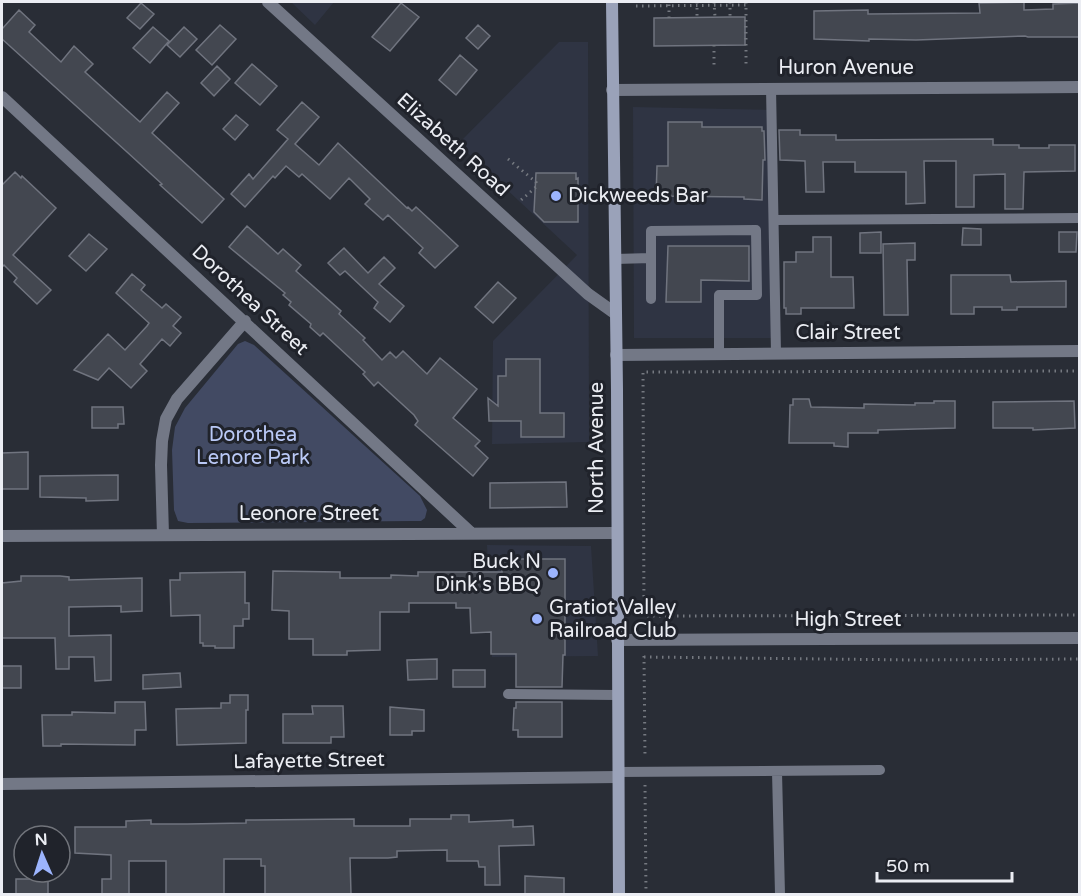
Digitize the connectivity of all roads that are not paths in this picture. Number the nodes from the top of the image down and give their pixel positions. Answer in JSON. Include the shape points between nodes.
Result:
{"nodes":[{"id":1,"x":268,"y":2,"type":"edge"},
{"id":2,"x":612,"y":2,"type":"edge"},
{"id":3,"x":1080,"y":87,"type":"edge"},
{"id":4,"x":771,"y":88,"type":"junction"},
{"id":5,"x":612,"y":90,"type":"junction"},
{"id":6,"x":2,"y":97,"type":"edge"},
{"id":7,"x":1080,"y":218,"type":"edge"},
{"id":8,"x":774,"y":220,"type":"junction"},
{"id":9,"x":651,"y":258,"type":"junction"},
{"id":10,"x":615,"y":259,"type":"junction"},
{"id":11,"x":651,"y":299,"type":"dead end"},
{"id":12,"x":616,"y":314,"type":"junction"},
{"id":13,"x":245,"y":321,"type":"junction"},
{"id":14,"x":1080,"y":351,"type":"edge"},
{"id":15,"x":719,"y":353,"type":"junction"},
{"id":16,"x":776,"y":353,"type":"junction"},
{"id":17,"x":616,"y":355,"type":"junction"},
{"id":18,"x":470,"y":532,"type":"junction"},
{"id":19,"x":616,"y":533,"type":"junction"},
{"id":20,"x":163,"y":535,"type":"junction"},
{"id":21,"x":2,"y":536,"type":"edge"},
{"id":22,"x":1080,"y":638,"type":"edge"},
{"id":23,"x":617,"y":640,"type":"junction"},
{"id":24,"x":508,"y":694,"type":"dead end"},
{"id":25,"x":617,"y":695,"type":"junction"},
{"id":26,"x":880,"y":770,"type":"dead end"},
{"id":27,"x":777,"y":772,"type":"junction"},
{"id":28,"x":618,"y":775,"type":"junction"},
{"id":29,"x":2,"y":784,"type":"edge"},
{"id":30,"x":619,"y":894,"type":"edge"},
{"id":31,"x":780,"y":894,"type":"edge"}],
"edges":[{"from":1,"to":12,"type":"street","name":"Elizabeth Road","via":[[588,294]]},
{"from":2,"to":5,"type":"main road","name":"North Avenue"},
{"from":3,"to":4,"type":"street","name":"Huron Avenue"},
{"from":4,"to":5,"type":"street","name":"Huron Avenue"},
{"from":4,"to":8,"type":"lane"},
{"from":5,"to":10,"type":"main road","name":"North Avenue"},
{"from":6,"to":13,"type":"street","name":"Dorothea Street"},
{"from":7,"to":8,"type":"lane"},
{"from":8,"to":16,"type":"lane"},
{"from":9,"to":10,"type":"lane"},
{"from":9,"to":11,"type":"lane"},
{"from":9,"to":15,"type":"lane","via":[[651,231],[756,230],[757,295],[719,295]]},
{"from":10,"to":12,"type":"main road","name":"North Avenue"},
{"from":12,"to":17,"type":"main road","name":"North Avenue"},
{"from":13,"to":18,"type":"street","name":"Dorothea Street"},
{"from":13,"to":20,"type":"street","via":[[177,399],[166,419],[161,453]]},
{"from":14,"to":16,"type":"street","name":"Clair Street"},
{"from":15,"to":16,"type":"street","name":"Clair Street"},
{"from":15,"to":17,"type":"street","name":"Clair Street"},
{"from":17,"to":19,"type":"main road","name":"North Avenue"},
{"from":18,"to":19,"type":"street","name":"Leonore Street"},
{"from":18,"to":20,"type":"street","name":"Leonore Street"},
{"from":19,"to":23,"type":"main road","name":"North Avenue"},
{"from":20,"to":21,"type":"street","name":"Leonore Street"},
{"from":22,"to":23,"type":"street","name":"High Street"},
{"from":23,"to":25,"type":"main road","name":"North Avenue"},
{"from":24,"to":25,"type":"lane"},
{"from":25,"to":28,"type":"main road","name":"North Avenue"},
{"from":26,"to":27,"type":"lane"},
{"from":27,"to":28,"type":"lane"},
{"from":27,"to":31,"type":"lane"},
{"from":28,"to":29,"type":"street","name":"Lafayette Street"},
{"from":28,"to":30,"type":"main road","name":"North Avenue"}]}
